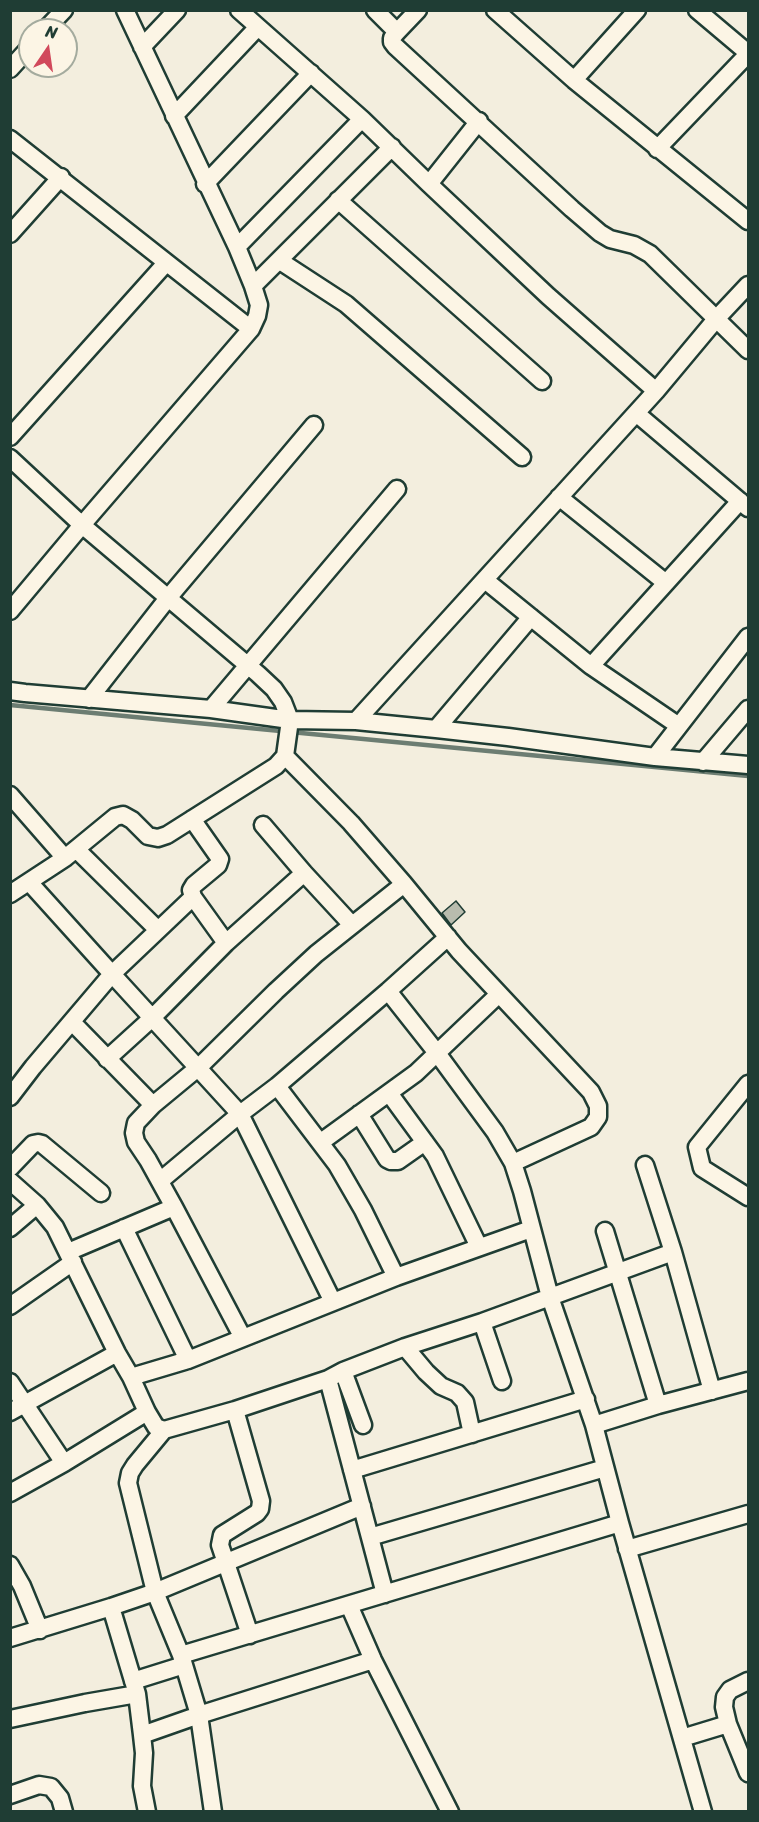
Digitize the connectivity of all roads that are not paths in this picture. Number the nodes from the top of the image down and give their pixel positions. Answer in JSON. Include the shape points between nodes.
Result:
{"nodes":[{"id":1,"x":125,"y":10,"type":"edge"},
{"id":2,"x":177,"y":10,"type":"edge"},
{"id":3,"x":239,"y":10,"type":"edge"},
{"id":4,"x":375,"y":10,"type":"edge"},
{"id":5,"x":418,"y":10,"type":"edge"},
{"id":6,"x":495,"y":10,"type":"edge"},
{"id":7,"x":638,"y":10,"type":"edge"},
{"id":8,"x":697,"y":10,"type":"edge"},
{"id":9,"x":257,"y":28,"type":"junction"},
{"id":10,"x":397,"y":32,"type":"junction"},
{"id":11,"x":142,"y":47,"type":"junction"},
{"id":12,"x":748,"y":53,"type":"edge"},
{"id":13,"x":311,"y":73,"type":"junction"},
{"id":14,"x":574,"y":80,"type":"junction"},
{"id":15,"x":174,"y":116,"type":"junction"},
{"id":16,"x":362,"y":119,"type":"junction"},
{"id":17,"x":478,"y":121,"type":"junction"},
{"id":18,"x":10,"y":139,"type":"edge"},
{"id":19,"x":392,"y":147,"type":"junction"},
{"id":20,"x":657,"y":149,"type":"junction"},
{"id":21,"x":60,"y":177,"type":"junction"},
{"id":22,"x":206,"y":184,"type":"junction"},
{"id":23,"x":429,"y":184,"type":"junction"},
{"id":24,"x":338,"y":200,"type":"junction"},
{"id":25,"x":748,"y":221,"type":"edge"},
{"id":26,"x":10,"y":234,"type":"edge"},
{"id":27,"x":237,"y":247,"type":"junction"},
{"id":28,"x":280,"y":261,"type":"junction"},
{"id":29,"x":166,"y":263,"type":"junction"},
{"id":30,"x":748,"y":285,"type":"edge"},
{"id":31,"x":253,"y":286,"type":"junction"},
{"id":32,"x":717,"y":318,"type":"junction"},
{"id":33,"x":251,"y":329,"type":"junction"},
{"id":34,"x":748,"y":351,"type":"edge"},
{"id":35,"x":542,"y":381,"type":"dead end"},
{"id":36,"x":656,"y":391,"type":"junction"},
{"id":37,"x":636,"y":413,"type":"junction"},
{"id":38,"x":314,"y":425,"type":"dead end"},
{"id":39,"x":10,"y":436,"type":"edge"},
{"id":40,"x":522,"y":457,"type":"dead end"},
{"id":41,"x":10,"y":458,"type":"edge"},
{"id":42,"x":396,"y":489,"type":"dead end"},
{"id":43,"x":559,"y":497,"type":"junction"},
{"id":44,"x":744,"y":505,"type":"edge"},
{"id":45,"x":82,"y":525,"type":"junction"},
{"id":46,"x":485,"y":580,"type":"junction"},
{"id":47,"x":666,"y":583,"type":"junction"},
{"id":48,"x":168,"y":598,"type":"junction"},
{"id":49,"x":10,"y":610,"type":"edge"},
{"id":50,"x":531,"y":617,"type":"junction"},
{"id":51,"x":748,"y":637,"type":"edge"},
{"id":52,"x":248,"y":665,"type":"junction"},
{"id":53,"x":591,"y":666,"type":"junction"},
{"id":54,"x":10,"y":691,"type":"edge"},
{"id":55,"x":89,"y":699,"type":"junction"},
{"id":56,"x":748,"y":709,"type":"edge"},
{"id":57,"x":211,"y":710,"type":"junction"},
{"id":58,"x":356,"y":721,"type":"junction"},
{"id":59,"x":290,"y":725,"type":"junction"},
{"id":60,"x":679,"y":726,"type":"junction"},
{"id":61,"x":436,"y":729,"type":"junction"},
{"id":62,"x":286,"y":753,"type":"junction"},
{"id":63,"x":655,"y":757,"type":"junction"},
{"id":64,"x":703,"y":762,"type":"junction"},
{"id":65,"x":748,"y":765,"type":"edge"},
{"id":66,"x":10,"y":795,"type":"edge"},
{"id":67,"x":192,"y":819,"type":"junction"},
{"id":68,"x":263,"y":825,"type":"dead end"},
{"id":69,"x":70,"y":854,"type":"junction"},
{"id":70,"x":304,"y":873,"type":"junction"},
{"id":71,"x":404,"y":884,"type":"junction"},
{"id":72,"x":16,"y":889,"type":"edge"},
{"id":73,"x":193,"y":897,"type":"junction"},
{"id":74,"x":352,"y":925,"type":"junction"},
{"id":75,"x":158,"y":930,"type":"junction"},
{"id":76,"x":448,"y":937,"type":"junction"},
{"id":77,"x":226,"y":943,"type":"junction"},
{"id":78,"x":112,"y":974,"type":"junction"},
{"id":79,"x":388,"y":991,"type":"junction"},
{"id":80,"x":499,"y":994,"type":"junction"},
{"id":81,"x":151,"y":1019,"type":"junction"},
{"id":82,"x":72,"y":1022,"type":"junction"},
{"id":83,"x":437,"y":1053,"type":"junction"},
{"id":84,"x":107,"y":1059,"type":"junction"},
{"id":85,"x":199,"y":1067,"type":"junction"},
{"id":86,"x":748,"y":1084,"type":"edge"},
{"id":87,"x":277,"y":1086,"type":"junction"},
{"id":88,"x":389,"y":1093,"type":"junction"},
{"id":89,"x":10,"y":1097,"type":"edge"},
{"id":90,"x":153,"y":1106,"type":"junction"},
{"id":91,"x":240,"y":1114,"type":"junction"},
{"id":92,"x":359,"y":1114,"type":"junction"},
{"id":93,"x":321,"y":1142,"type":"junction"},
{"id":94,"x":425,"y":1142,"type":"junction"},
{"id":95,"x":513,"y":1163,"type":"junction"},
{"id":96,"x":645,"y":1165,"type":"dead end"},
{"id":97,"x":10,"y":1168,"type":"edge"},
{"id":98,"x":10,"y":1181,"type":"edge"},
{"id":99,"x":160,"y":1181,"type":"junction"},
{"id":100,"x":101,"y":1192,"type":"dead end"},
{"id":101,"x":748,"y":1197,"type":"edge"},
{"id":102,"x":37,"y":1205,"type":"junction"},
{"id":103,"x":174,"y":1207,"type":"junction"},
{"id":104,"x":10,"y":1228,"type":"edge"},
{"id":105,"x":124,"y":1228,"type":"junction"},
{"id":106,"x":531,"y":1229,"type":"junction"},
{"id":107,"x":605,"y":1231,"type":"dead end"},
{"id":108,"x":478,"y":1247,"type":"junction"},
{"id":109,"x":673,"y":1252,"type":"junction"},
{"id":110,"x":70,"y":1257,"type":"junction"},
{"id":111,"x":617,"y":1272,"type":"junction"},
{"id":112,"x":396,"y":1276,"type":"junction"},
{"id":113,"x":550,"y":1297,"type":"junction"},
{"id":114,"x":333,"y":1302,"type":"junction"},
{"id":115,"x":10,"y":1306,"type":"edge"},
{"id":116,"x":482,"y":1322,"type":"junction"},
{"id":117,"x":243,"y":1338,"type":"junction"},
{"id":118,"x":405,"y":1347,"type":"junction"},
{"id":119,"x":117,"y":1353,"type":"junction"},
{"id":120,"x":188,"y":1360,"type":"junction"},
{"id":121,"x":343,"y":1371,"type":"junction"},
{"id":122,"x":131,"y":1377,"type":"junction"},
{"id":123,"x":327,"y":1380,"type":"junction"},
{"id":124,"x":502,"y":1381,"type":"dead end"},
{"id":125,"x":748,"y":1381,"type":"edge"},
{"id":126,"x":10,"y":1382,"type":"edge"},
{"id":127,"x":712,"y":1390,"type":"junction"},
{"id":128,"x":585,"y":1400,"type":"junction"},
{"id":129,"x":25,"y":1403,"type":"junction"},
{"id":130,"x":658,"y":1405,"type":"junction"},
{"id":131,"x":235,"y":1410,"type":"junction"},
{"id":132,"x":10,"y":1412,"type":"edge"},
{"id":133,"x":147,"y":1413,"type":"junction"},
{"id":134,"x":363,"y":1425,"type":"dead end"},
{"id":135,"x":594,"y":1425,"type":"junction"},
{"id":136,"x":164,"y":1430,"type":"junction"},
{"id":137,"x":472,"y":1434,"type":"junction"},
{"id":138,"x":64,"y":1463,"type":"junction"},
{"id":139,"x":605,"y":1468,"type":"junction"},
{"id":140,"x":352,"y":1470,"type":"junction"},
{"id":141,"x":10,"y":1493,"type":"edge"},
{"id":142,"x":362,"y":1506,"type":"junction"},
{"id":143,"x":748,"y":1514,"type":"edge"},
{"id":144,"x":620,"y":1523,"type":"junction"},
{"id":145,"x":370,"y":1537,"type":"junction"},
{"id":146,"x":627,"y":1549,"type":"junction"},
{"id":147,"x":226,"y":1562,"type":"junction"},
{"id":148,"x":10,"y":1565,"type":"edge"},
{"id":149,"x":155,"y":1592,"type":"junction"},
{"id":150,"x":385,"y":1594,"type":"junction"},
{"id":151,"x":349,"y":1605,"type":"junction"},
{"id":152,"x":111,"y":1607,"type":"junction"},
{"id":153,"x":40,"y":1630,"type":"junction"},
{"id":154,"x":250,"y":1635,"type":"junction"},
{"id":155,"x":10,"y":1638,"type":"edge"},
{"id":156,"x":182,"y":1660,"type":"junction"},
{"id":157,"x":373,"y":1660,"type":"junction"},
{"id":158,"x":748,"y":1681,"type":"edge"},
{"id":159,"x":135,"y":1688,"type":"junction"},
{"id":160,"x":199,"y":1715,"type":"junction"},
{"id":161,"x":10,"y":1719,"type":"edge"},
{"id":162,"x":728,"y":1724,"type":"junction"},
{"id":163,"x":142,"y":1735,"type":"junction"},
{"id":164,"x":682,"y":1738,"type":"junction"},
{"id":165,"x":747,"y":1766,"type":"edge"},
{"id":166,"x":10,"y":1795,"type":"edge"},
{"id":167,"x":64,"y":1812,"type":"edge"},
{"id":168,"x":147,"y":1812,"type":"edge"},
{"id":169,"x":213,"y":1812,"type":"edge"},
{"id":170,"x":450,"y":1812,"type":"edge"},
{"id":171,"x":704,"y":1812,"type":"edge"}],
"edges":[{"from":1,"to":11,"type":"street"},
{"from":2,"to":11,"type":"street"},
{"from":3,"to":9,"type":"street"},
{"from":4,"to":10,"type":"street"},
{"from":5,"to":10,"type":"street"},
{"from":6,"to":14,"type":"street"},
{"from":7,"to":14,"type":"street"},
{"from":8,"to":12,"type":"street"},
{"from":9,"to":13,"type":"street"},
{"from":9,"to":15,"type":"street"},
{"from":10,"to":17,"type":"street","via":[[392,38],[395,46]]},
{"from":11,"to":15,"type":"street"},
{"from":12,"to":20,"type":"street"},
{"from":13,"to":16,"type":"street"},
{"from":13,"to":22,"type":"street"},
{"from":14,"to":20,"type":"street"},
{"from":15,"to":22,"type":"street"},
{"from":16,"to":19,"type":"street"},
{"from":16,"to":27,"type":"street"},
{"from":17,"to":23,"type":"street"},
{"from":17,"to":32,"type":"street","via":[[600,233],[650,254]]},
{"from":18,"to":21,"type":"street"},
{"from":19,"to":23,"type":"street"},
{"from":19,"to":24,"type":"street"},
{"from":20,"to":25,"type":"street"},
{"from":21,"to":26,"type":"street"},
{"from":21,"to":29,"type":"street"},
{"from":22,"to":27,"type":"street"},
{"from":23,"to":36,"type":"street"},
{"from":24,"to":28,"type":"street"},
{"from":24,"to":35,"type":"street"},
{"from":27,"to":31,"type":"street"},
{"from":28,"to":31,"type":"street"},
{"from":28,"to":40,"type":"street","via":[[346,304]]},
{"from":29,"to":33,"type":"street"},
{"from":29,"to":39,"type":"street"},
{"from":30,"to":32,"type":"street"},
{"from":31,"to":33,"type":"street","via":[[259,305]]},
{"from":32,"to":34,"type":"street"},
{"from":32,"to":36,"type":"street"},
{"from":33,"to":45,"type":"street"},
{"from":36,"to":37,"type":"street"},
{"from":37,"to":43,"type":"street"},
{"from":37,"to":44,"type":"street"},
{"from":38,"to":48,"type":"street"},
{"from":41,"to":45,"type":"street"},
{"from":42,"to":52,"type":"street"},
{"from":43,"to":46,"type":"street"},
{"from":43,"to":47,"type":"street"},
{"from":44,"to":47,"type":"street"},
{"from":45,"to":48,"type":"street"},
{"from":45,"to":49,"type":"street"},
{"from":46,"to":50,"type":"street"},
{"from":46,"to":58,"type":"street"},
{"from":47,"to":53,"type":"street"},
{"from":48,"to":52,"type":"street"},
{"from":48,"to":55,"type":"street"},
{"from":50,"to":53,"type":"street"},
{"from":50,"to":61,"type":"street"},
{"from":51,"to":60,"type":"street"},
{"from":52,"to":57,"type":"street"},
{"from":52,"to":59,"type":"street","via":[[274,689]]},
{"from":53,"to":60,"type":"street"},
{"from":54,"to":55,"type":"street"},
{"from":55,"to":57,"type":"street"},
{"from":56,"to":64,"type":"street"},
{"from":57,"to":59,"type":"street"},
{"from":58,"to":59,"type":"street"},
{"from":58,"to":61,"type":"street"},
{"from":59,"to":62,"type":"street"},
{"from":60,"to":63,"type":"street"},
{"from":61,"to":63,"type":"street"},
{"from":62,"to":67,"type":"street","via":[[276,766]]},
{"from":62,"to":71,"type":"street"},
{"from":63,"to":64,"type":"street"},
{"from":64,"to":65,"type":"street"},
{"from":66,"to":69,"type":"street"},
{"from":67,"to":69,"type":"street","via":[[158,838],[148,836],[123,815],[115,817]]},
{"from":67,"to":73,"type":"street","via":[[220,859],[194,885]]},
{"from":68,"to":70,"type":"street"},
{"from":69,"to":72,"type":"street"},
{"from":69,"to":75,"type":"street"},
{"from":70,"to":74,"type":"street"},
{"from":70,"to":77,"type":"street"},
{"from":71,"to":74,"type":"street"},
{"from":71,"to":76,"type":"street"},
{"from":72,"to":78,"type":"street"},
{"from":73,"to":75,"type":"street"},
{"from":73,"to":77,"type":"street"},
{"from":74,"to":85,"type":"street","via":[[276,991]]},
{"from":75,"to":78,"type":"street"},
{"from":76,"to":79,"type":"street"},
{"from":76,"to":80,"type":"street"},
{"from":77,"to":81,"type":"street"},
{"from":78,"to":81,"type":"street"},
{"from":78,"to":82,"type":"street"},
{"from":79,"to":83,"type":"street"},
{"from":79,"to":87,"type":"street"},
{"from":80,"to":83,"type":"street"},
{"from":80,"to":95,"type":"street","via":[[591,1092],[598,1106],[598,1117],[591,1126]]},
{"from":81,"to":84,"type":"street"},
{"from":81,"to":85,"type":"street"},
{"from":82,"to":84,"type":"street"},
{"from":82,"to":89,"type":"street"},
{"from":83,"to":88,"type":"street"},
{"from":83,"to":95,"type":"street"},
{"from":84,"to":90,"type":"street"},
{"from":85,"to":90,"type":"street"},
{"from":85,"to":91,"type":"street"},
{"from":86,"to":101,"type":"street","via":[[697,1147],[702,1168]]},
{"from":87,"to":91,"type":"street"},
{"from":87,"to":93,"type":"street"},
{"from":88,"to":92,"type":"street"},
{"from":88,"to":94,"type":"street"},
{"from":90,"to":99,"type":"street","via":[[136,1123],[134,1133]]},
{"from":91,"to":99,"type":"street"},
{"from":91,"to":114,"type":"street"},
{"from":92,"to":93,"type":"street"},
{"from":92,"to":94,"type":"street","via":[[391,1161],[398,1161]]},
{"from":93,"to":112,"type":"street"},
{"from":94,"to":108,"type":"street"},
{"from":95,"to":106,"type":"street"},
{"from":96,"to":109,"type":"street"},
{"from":97,"to":100,"type":"street","via":[[33,1144],[42,1144]]},
{"from":98,"to":102,"type":"street"},
{"from":99,"to":103,"type":"street"},
{"from":102,"to":104,"type":"street"},
{"from":102,"to":110,"type":"street","via":[[55,1227]]},
{"from":103,"to":105,"type":"street"},
{"from":103,"to":117,"type":"street"},
{"from":105,"to":110,"type":"street"},
{"from":105,"to":120,"type":"street"},
{"from":106,"to":108,"type":"street"},
{"from":106,"to":113,"type":"street"},
{"from":107,"to":111,"type":"street"},
{"from":108,"to":112,"type":"street"},
{"from":109,"to":111,"type":"street"},
{"from":109,"to":127,"type":"street"},
{"from":110,"to":115,"type":"street"},
{"from":110,"to":119,"type":"street"},
{"from":111,"to":113,"type":"street"},
{"from":111,"to":130,"type":"street"},
{"from":112,"to":114,"type":"street"},
{"from":113,"to":116,"type":"street"},
{"from":113,"to":128,"type":"street"},
{"from":114,"to":117,"type":"street"},
{"from":116,"to":118,"type":"street"},
{"from":116,"to":124,"type":"street"},
{"from":117,"to":120,"type":"street"},
{"from":118,"to":121,"type":"street"},
{"from":118,"to":137,"type":"street","via":[[433,1379],[465,1402]]},
{"from":119,"to":122,"type":"street"},
{"from":119,"to":129,"type":"street"},
{"from":120,"to":122,"type":"street"},
{"from":121,"to":123,"type":"street"},
{"from":121,"to":134,"type":"street"},
{"from":122,"to":133,"type":"street"},
{"from":123,"to":131,"type":"street"},
{"from":123,"to":140,"type":"street"},
{"from":125,"to":127,"type":"street"},
{"from":126,"to":129,"type":"street"},
{"from":127,"to":130,"type":"street"},
{"from":128,"to":135,"type":"street"},
{"from":128,"to":137,"type":"street"},
{"from":129,"to":132,"type":"street"},
{"from":129,"to":138,"type":"street"},
{"from":130,"to":135,"type":"street"},
{"from":131,"to":136,"type":"street"},
{"from":131,"to":147,"type":"street","via":[[261,1501],[256,1513],[222,1535],[220,1545]]},
{"from":133,"to":136,"type":"street","via":[[156,1427]]},
{"from":133,"to":138,"type":"street"},
{"from":135,"to":139,"type":"street"},
{"from":136,"to":149,"type":"street","via":[[135,1465],[128,1483]]},
{"from":137,"to":140,"type":"street"},
{"from":138,"to":141,"type":"street"},
{"from":139,"to":144,"type":"street"},
{"from":139,"to":145,"type":"street"},
{"from":140,"to":142,"type":"street"},
{"from":142,"to":145,"type":"street"},
{"from":142,"to":147,"type":"street"},
{"from":143,"to":146,"type":"street"},
{"from":144,"to":146,"type":"street"},
{"from":144,"to":150,"type":"street"},
{"from":145,"to":150,"type":"street"},
{"from":146,"to":164,"type":"street"},
{"from":147,"to":149,"type":"street"},
{"from":147,"to":154,"type":"street"},
{"from":148,"to":153,"type":"street"},
{"from":149,"to":152,"type":"street"},
{"from":149,"to":156,"type":"street"},
{"from":150,"to":151,"type":"street"},
{"from":151,"to":154,"type":"street"},
{"from":151,"to":157,"type":"street"},
{"from":152,"to":153,"type":"street"},
{"from":152,"to":159,"type":"street"},
{"from":153,"to":155,"type":"street"},
{"from":154,"to":156,"type":"street"},
{"from":156,"to":159,"type":"street"},
{"from":156,"to":160,"type":"street"},
{"from":157,"to":160,"type":"street"},
{"from":157,"to":170,"type":"street"},
{"from":158,"to":162,"type":"street","via":[[725,1697]]},
{"from":159,"to":161,"type":"street"},
{"from":159,"to":163,"type":"street"},
{"from":160,"to":163,"type":"street"},
{"from":160,"to":169,"type":"street"},
{"from":162,"to":164,"type":"street"},
{"from":162,"to":165,"type":"street"},
{"from":163,"to":168,"type":"street","via":[[142,1786]]},
{"from":164,"to":171,"type":"street"},
{"from":166,"to":167,"type":"street","via":[[39,1785],[51,1787]]}]}
